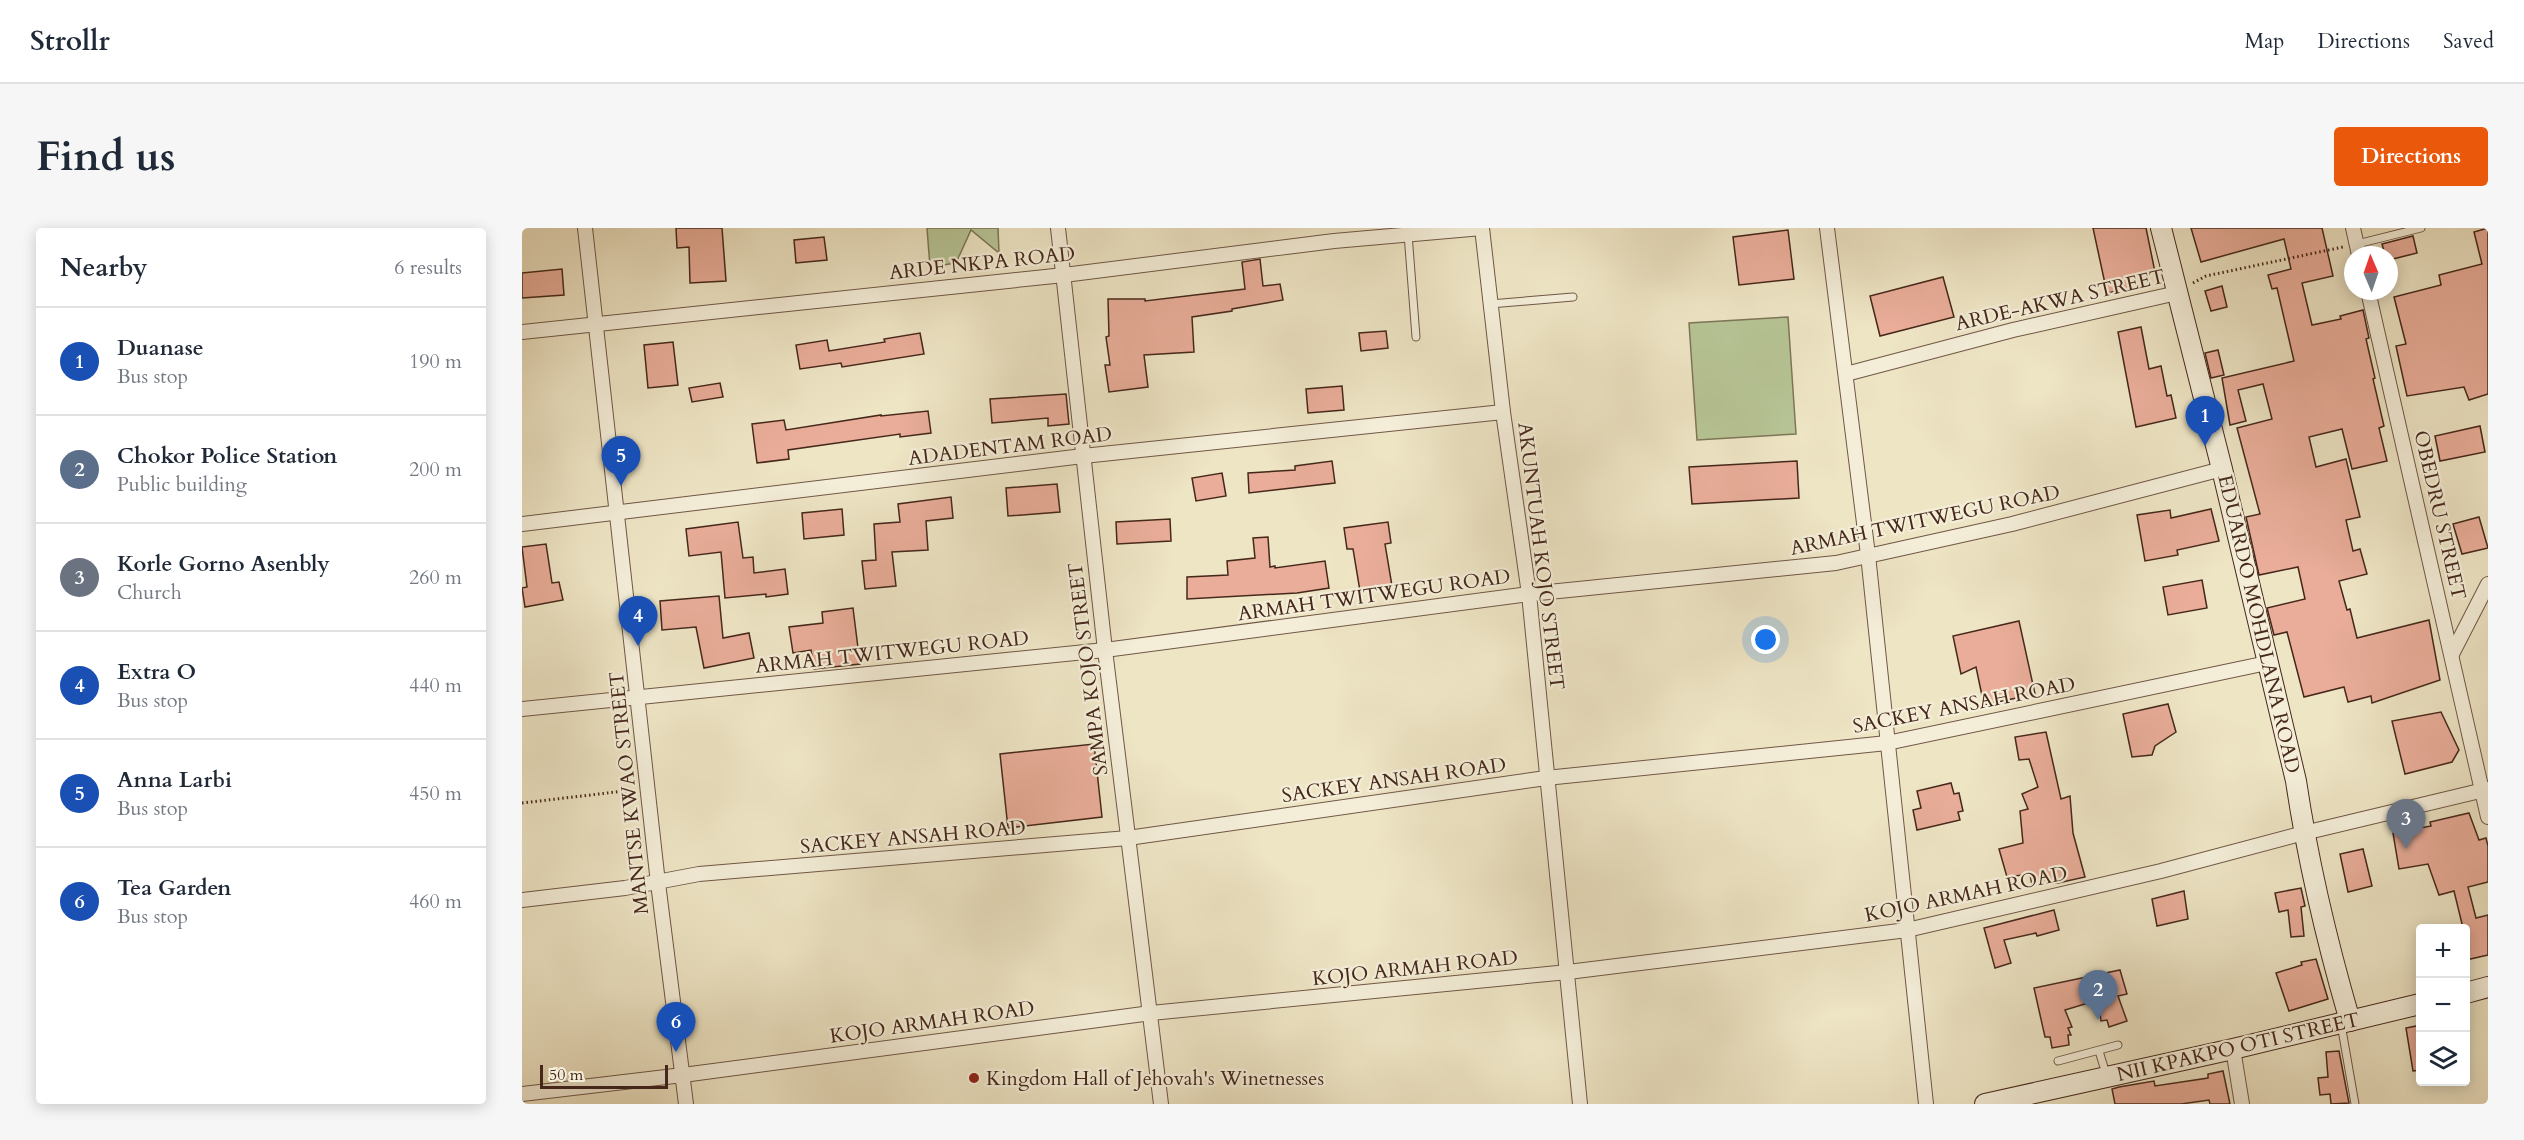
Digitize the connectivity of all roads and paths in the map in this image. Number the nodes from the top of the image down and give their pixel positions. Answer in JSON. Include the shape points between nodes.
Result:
{"nodes":[{"id":1,"x":585,"y":228,"type":"edge"},
{"id":2,"x":1058,"y":228,"type":"edge"},
{"id":3,"x":1482,"y":228,"type":"edge"},
{"id":4,"x":1827,"y":228,"type":"edge"},
{"id":5,"x":2160,"y":228,"type":"edge"},
{"id":6,"x":2353,"y":228,"type":"edge"},
{"id":7,"x":2421,"y":228,"type":"edge"},
{"id":8,"x":1408,"y":234,"type":"junction"},
{"id":9,"x":2357,"y":246,"type":"edge"},
{"id":10,"x":2369,"y":246,"type":"edge"},
{"id":11,"x":2344,"y":252,"type":"edge"},
{"id":12,"x":1064,"y":275,"type":"junction"},
{"id":13,"x":2176,"y":293,"type":"junction"},
{"id":14,"x":1573,"y":297,"type":"dead end"},
{"id":15,"x":2370,"y":300,"type":"edge"},
{"id":16,"x":1490,"y":304,"type":"junction"},
{"id":17,"x":596,"y":323,"type":"junction"},
{"id":18,"x":522,"y":332,"type":"edge"},
{"id":19,"x":1416,"y":337,"type":"dead end"},
{"id":20,"x":1846,"y":374,"type":"junction"},
{"id":21,"x":1503,"y":412,"type":"junction"},
{"id":22,"x":1083,"y":456,"type":"junction"},
{"id":23,"x":2222,"y":469,"type":"junction"},
{"id":24,"x":616,"y":514,"type":"junction"},
{"id":25,"x":522,"y":524,"type":"edge"},
{"id":26,"x":1868,"y":555,"type":"junction"},
{"id":27,"x":2488,"y":584,"type":"edge"},
{"id":28,"x":1529,"y":594,"type":"junction"},
{"id":29,"x":2483,"y":601,"type":"edge"},
{"id":30,"x":1105,"y":650,"type":"junction"},
{"id":31,"x":2452,"y":654,"type":"junction"},
{"id":32,"x":2267,"y":663,"type":"junction"},
{"id":33,"x":639,"y":698,"type":"junction"},
{"id":34,"x":522,"y":709,"type":"edge"},
{"id":35,"x":1887,"y":743,"type":"junction"},
{"id":36,"x":1546,"y":778,"type":"junction"},
{"id":37,"x":649,"y":789,"type":"junction"},
{"id":38,"x":2485,"y":790,"type":"edge"},
{"id":39,"x":522,"y":803,"type":"edge"},
{"id":40,"x":2488,"y":817,"type":"edge"},
{"id":41,"x":2304,"y":833,"type":"junction"},
{"id":42,"x":1128,"y":838,"type":"junction"},
{"id":43,"x":658,"y":883,"type":"junction"},
{"id":44,"x":522,"y":900,"type":"edge"},
{"id":45,"x":1907,"y":930,"type":"junction"},
{"id":46,"x":1568,"y":972,"type":"junction"},
{"id":47,"x":2488,"y":987,"type":"edge"},
{"id":48,"x":2470,"y":992,"type":"edge"},
{"id":49,"x":2416,"y":1005,"type":"edge"},
{"id":50,"x":1151,"y":1013,"type":"junction"},
{"id":51,"x":2345,"y":1022,"type":"junction"},
{"id":52,"x":2118,"y":1045,"type":"dead end"},
{"id":53,"x":2233,"y":1049,"type":"junction"},
{"id":54,"x":2099,"y":1051,"type":"junction"},
{"id":55,"x":2058,"y":1061,"type":"dead end"},
{"id":56,"x":683,"y":1075,"type":"junction"},
{"id":57,"x":2107,"y":1077,"type":"junction"},
{"id":58,"x":522,"y":1094,"type":"edge"},
{"id":59,"x":2028,"y":1099,"type":"edge"},
{"id":60,"x":686,"y":1104,"type":"edge"},
{"id":61,"x":1161,"y":1104,"type":"edge"},
{"id":62,"x":1580,"y":1104,"type":"edge"},
{"id":63,"x":1926,"y":1104,"type":"edge"},
{"id":64,"x":1985,"y":1104,"type":"edge"},
{"id":65,"x":2242,"y":1104,"type":"edge"},
{"id":66,"x":2355,"y":1104,"type":"edge"}],
"edges":[{"from":1,"to":17,"type":"street","name":"MANTSE KWAO STREET"},
{"from":2,"to":12,"type":"street","name":"SAMPA KOJO STREET"},
{"from":3,"to":8,"type":"street","name":"ARDE NKPA ROAD"},
{"from":3,"to":16,"type":"street","name":"AKUNTUAH KOJO STREET"},
{"from":4,"to":20,"type":"street"},
{"from":5,"to":13,"type":"main road","name":"EDUARDO MOHDLANA ROAD"},
{"from":6,"to":9,"type":"street"},
{"from":7,"to":10,"type":"lane"},
{"from":8,"to":12,"type":"street","name":"ARDE NKPA ROAD"},
{"from":8,"to":19,"type":"lane"},
{"from":11,"to":13,"type":"path","name":"ARDE-AKWA STREET","via":[[2206,276]]},
{"from":12,"to":17,"type":"street","name":"ARDE NKPA ROAD"},
{"from":12,"to":22,"type":"street","name":"SAMPA KOJO STREET"},
{"from":13,"to":20,"type":"street","name":"ARDE-AKWA STREET"},
{"from":13,"to":23,"type":"main road","name":"EDUARDO MOHDLANA ROAD"},
{"from":14,"to":16,"type":"lane"},
{"from":15,"to":31,"type":"street","name":"OBEDRU STREET"},
{"from":16,"to":21,"type":"street","name":"AKUNTUAH KOJO STREET"},
{"from":17,"to":18,"type":"street","name":"ARDE NKPA ROAD"},
{"from":17,"to":24,"type":"street","name":"MANTSE KWAO STREET"},
{"from":20,"to":26,"type":"street"},
{"from":21,"to":22,"type":"street","name":"ADADENTAM ROAD"},
{"from":21,"to":28,"type":"street","name":"AKUNTUAH KOJO STREET"},
{"from":22,"to":24,"type":"street","name":"ADADENTAM ROAD"},
{"from":22,"to":30,"type":"street","name":"SAMPA KOJO STREET"},
{"from":23,"to":26,"type":"street","name":"ARMAH TWITWEGU ROAD","via":[[2012,524]]},
{"from":23,"to":32,"type":"main road","name":"EDUARDO MOHDLANA ROAD"},
{"from":24,"to":25,"type":"street","name":"ADADENTAM ROAD"},
{"from":24,"to":33,"type":"street","name":"MANTSE KWAO STREET"},
{"from":26,"to":28,"type":"street","name":"ARMAH TWITWEGU ROAD","via":[[1785,570]]},
{"from":26,"to":35,"type":"street"},
{"from":27,"to":29,"type":"street"},
{"from":28,"to":30,"type":"street","name":"ARMAH TWITWEGU ROAD"},
{"from":28,"to":36,"type":"street","name":"AKUNTUAH KOJO STREET"},
{"from":29,"to":31,"type":"street"},
{"from":30,"to":33,"type":"street","name":"ARMAH TWITWEGU ROAD"},
{"from":30,"to":42,"type":"street","name":"SAMPA KOJO STREET"},
{"from":31,"to":38,"type":"street","name":"OBEDRU STREET"},
{"from":32,"to":35,"type":"street","name":"SACKEY ANSAH ROAD"},
{"from":32,"to":41,"type":"main road","name":"EDUARDO MOHDLANA ROAD","via":[[2296,781]]},
{"from":33,"to":34,"type":"street","name":"ARMAH TWITWEGU ROAD"},
{"from":33,"to":37,"type":"street","name":"MANTSE KWAO STREET"},
{"from":35,"to":36,"type":"street","name":"SACKEY ANSAH ROAD"},
{"from":35,"to":45,"type":"street"},
{"from":36,"to":42,"type":"street","name":"SACKEY ANSAH ROAD"},
{"from":36,"to":46,"type":"street","name":"AKUNTUAH KOJO STREET"},
{"from":37,"to":39,"type":"path"},
{"from":37,"to":43,"type":"street","name":"MANTSE KWAO STREET"},
{"from":38,"to":40,"type":"street","name":"OBEDRU STREET"},
{"from":38,"to":41,"type":"street","name":"KOJO ARMAH ROAD"},
{"from":41,"to":45,"type":"street","name":"KOJO ARMAH ROAD","via":[[2161,872]]},
{"from":41,"to":51,"type":"main road","name":"EDUARDO MOHDLANA ROAD"},
{"from":42,"to":43,"type":"street","name":"SACKEY ANSAH ROAD","via":[[699,874]]},
{"from":42,"to":50,"type":"street","name":"SAMPA KOJO STREET"},
{"from":43,"to":44,"type":"street","name":"SACKEY ANSAH ROAD"},
{"from":43,"to":56,"type":"street","name":"MANTSE KWAO STREET"},
{"from":45,"to":46,"type":"street","name":"KOJO ARMAH ROAD"},
{"from":45,"to":63,"type":"street"},
{"from":46,"to":50,"type":"street","name":"KOJO ARMAH ROAD"},
{"from":46,"to":62,"type":"street","name":"AKUNTUAH KOJO STREET"},
{"from":47,"to":48,"type":"main road"},
{"from":49,"to":51,"type":"main road","name":"NII KPAKPO OTI STREET"},
{"from":50,"to":56,"type":"street","name":"KOJO ARMAH ROAD"},
{"from":50,"to":61,"type":"street","name":"SAMPA KOJO STREET"},
{"from":51,"to":53,"type":"main road","name":"NII KPAKPO OTI STREET"},
{"from":51,"to":66,"type":"lane"},
{"from":52,"to":54,"type":"lane"},
{"from":53,"to":57,"type":"main road","name":"NII KPAKPO OTI STREET"},
{"from":53,"to":65,"type":"street"},
{"from":54,"to":55,"type":"lane"},
{"from":54,"to":57,"type":"lane"},
{"from":56,"to":58,"type":"street","name":"KOJO ARMAH ROAD"},
{"from":56,"to":60,"type":"street","name":"MANTSE KWAO STREET"},
{"from":57,"to":59,"type":"main road","name":"NII KPAKPO OTI STREET"},
{"from":59,"to":64,"type":"main road","name":"NII KPAKPO OTI STREET"}]}
